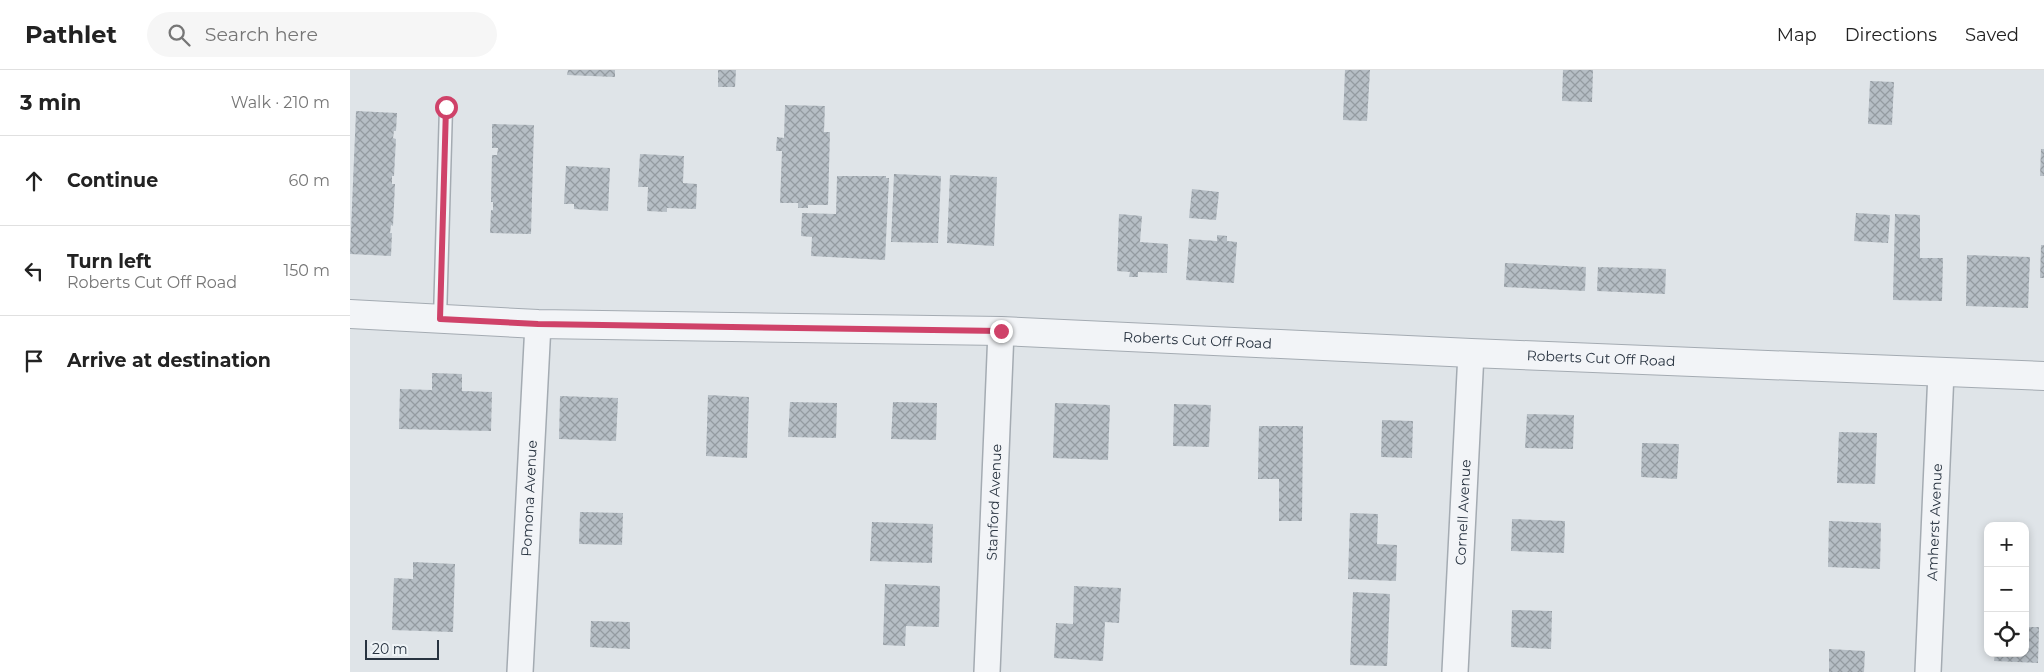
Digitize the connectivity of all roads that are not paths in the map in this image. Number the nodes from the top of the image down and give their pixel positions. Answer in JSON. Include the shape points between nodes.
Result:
{"nodes":[{"id":1,"x":446,"y":107,"type":"dead end"},
{"id":2,"x":350,"y":314,"type":"edge"},
{"id":3,"x":440,"y":319,"type":"junction"},
{"id":4,"x":538,"y":324,"type":"junction"},
{"id":5,"x":1001,"y":331,"type":"junction"},
{"id":6,"x":1471,"y":353,"type":"junction"},
{"id":7,"x":1941,"y":372,"type":"junction"},
{"id":8,"x":2044,"y":376,"type":"edge"},
{"id":9,"x":520,"y":672,"type":"edge"},
{"id":10,"x":987,"y":672,"type":"edge"},
{"id":11,"x":1455,"y":672,"type":"edge"},
{"id":12,"x":1928,"y":672,"type":"edge"}],
"edges":[{"from":1,"to":3,"type":"lane"},
{"from":2,"to":3,"type":"street","name":"Roberts Cut Off Road"},
{"from":3,"to":4,"type":"street","name":"Roberts Cut Off Road"},
{"from":4,"to":5,"type":"street","name":"Roberts Cut Off Road"},
{"from":4,"to":9,"type":"street","name":"Pomona Avenue"},
{"from":5,"to":6,"type":"street","name":"Roberts Cut Off Road"},
{"from":5,"to":10,"type":"street","name":"Stanford Avenue"},
{"from":6,"to":7,"type":"street","name":"Roberts Cut Off Road"},
{"from":6,"to":11,"type":"street","name":"Cornell Avenue"},
{"from":7,"to":8,"type":"street","name":"Roberts Cut Off Road"},
{"from":7,"to":12,"type":"street","name":"Amherst Avenue"}]}
